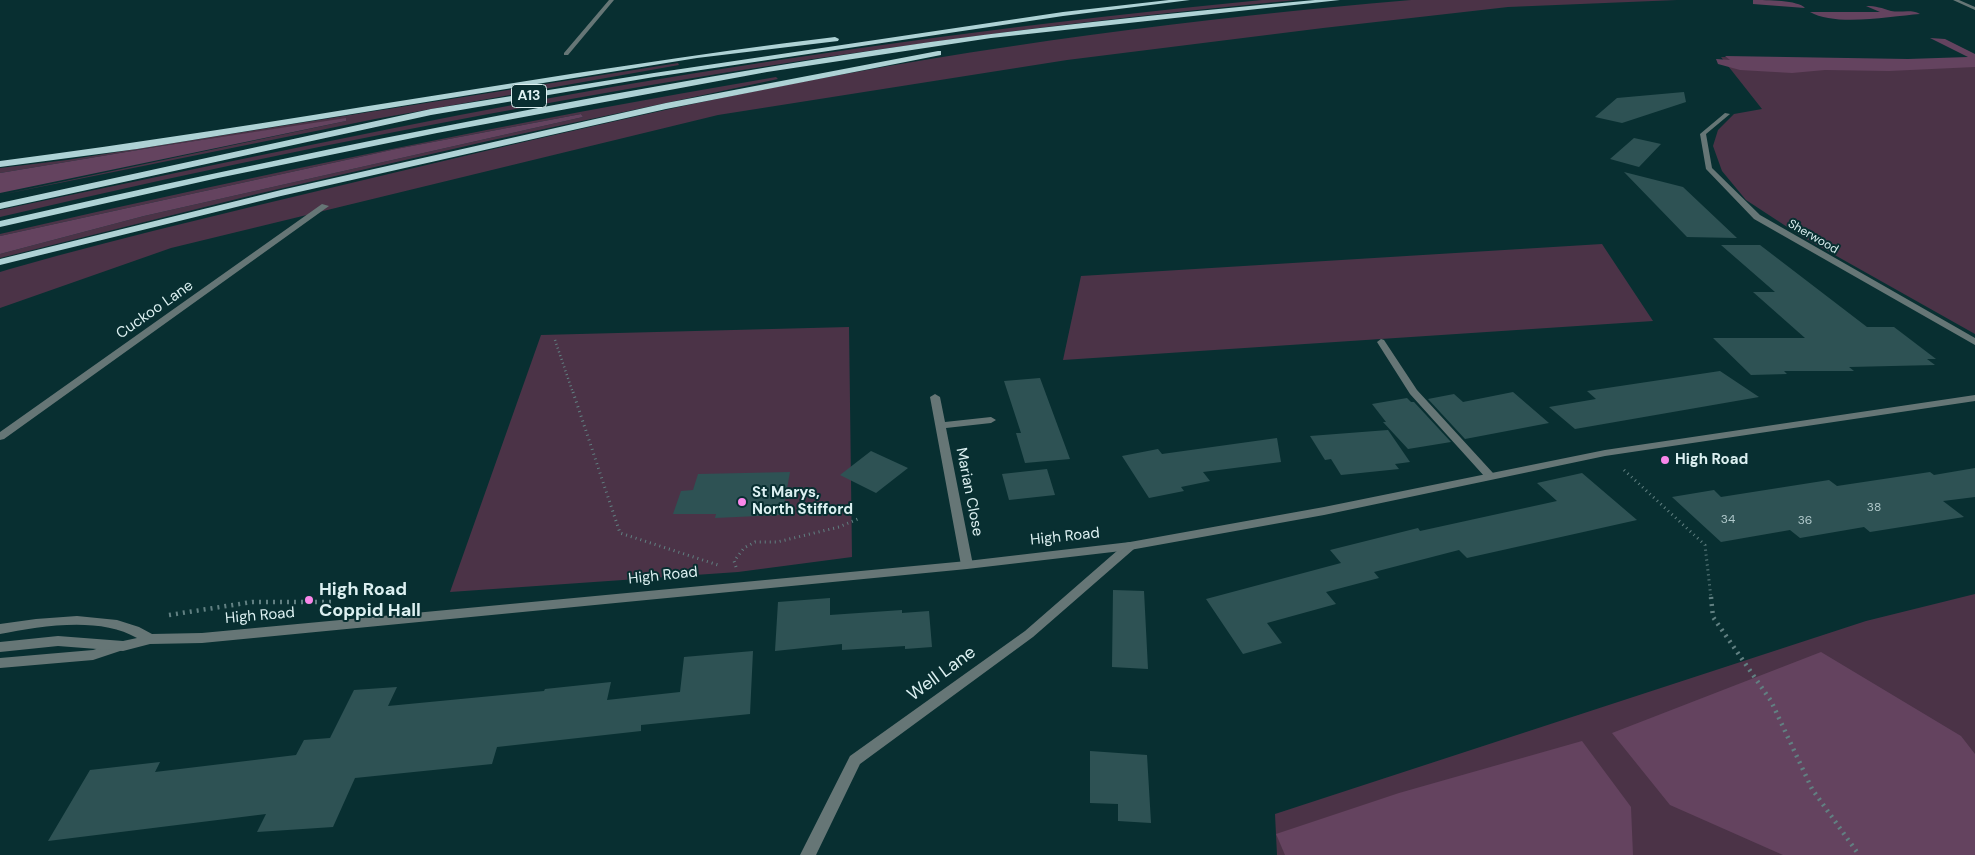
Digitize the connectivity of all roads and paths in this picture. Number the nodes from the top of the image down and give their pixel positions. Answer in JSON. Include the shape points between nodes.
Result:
{"nodes":[{"id":1,"x":612,"y":0,"type":"edge"},
{"id":2,"x":1187,"y":0,"type":"edge"},
{"id":3,"x":1337,"y":0,"type":"edge"},
{"id":4,"x":1954,"y":0,"type":"edge"},
{"id":5,"x":1975,"y":9,"type":"edge"},
{"id":6,"x":1063,"y":14,"type":"junction"},
{"id":7,"x":1138,"y":18,"type":"junction"},
{"id":8,"x":566,"y":54,"type":"dead end"},
{"id":9,"x":1727,"y":114,"type":"dead end"},
{"id":10,"x":0,"y":164,"type":"edge"},
{"id":11,"x":0,"y":206,"type":"edge"},
{"id":12,"x":325,"y":206,"type":"dead end"},
{"id":13,"x":0,"y":224,"type":"edge"},
{"id":14,"x":0,"y":262,"type":"edge"},
{"id":15,"x":555,"y":340,"type":"dead end"},
{"id":16,"x":1381,"y":342,"type":"dead end"},
{"id":17,"x":1975,"y":342,"type":"edge"},
{"id":18,"x":935,"y":397,"type":"dead end"},
{"id":19,"x":1975,"y":398,"type":"edge"},
{"id":20,"x":991,"y":420,"type":"dead end"},
{"id":21,"x":941,"y":425,"type":"junction"},
{"id":22,"x":0,"y":437,"type":"edge"},
{"id":23,"x":1606,"y":453,"type":"junction"},
{"id":24,"x":1489,"y":475,"type":"junction"},
{"id":25,"x":860,"y":518,"type":"dead end"},
{"id":26,"x":1130,"y":546,"type":"junction"},
{"id":27,"x":967,"y":565,"type":"junction"},
{"id":28,"x":340,"y":602,"type":"dead end"},
{"id":29,"x":162,"y":617,"type":"dead end"},
{"id":30,"x":0,"y":629,"type":"edge"},
{"id":31,"x":150,"y":639,"type":"junction"},
{"id":32,"x":123,"y":646,"type":"junction"},
{"id":33,"x":0,"y":647,"type":"edge"},
{"id":34,"x":0,"y":663,"type":"edge"},
{"id":35,"x":808,"y":855,"type":"edge"},
{"id":36,"x":1859,"y":855,"type":"edge"}],
"edges":[{"from":1,"to":8,"type":"street"},
{"from":2,"to":6,"type":"highway","number":"A13"},
{"from":3,"to":7,"type":"highway","number":"A13"},
{"from":4,"to":5,"type":"street"},
{"from":6,"to":10,"type":"highway","number":"A13","via":[[696,56],[137,146]]},
{"from":6,"to":11,"type":"highway","number":"A13","via":[[431,112]]},
{"from":7,"to":13,"type":"highway","number":"A13","via":[[879,52],[466,123],[191,180]]},
{"from":7,"to":14,"type":"highway","number":"A13","via":[[947,51],[666,106],[281,193]]},
{"from":9,"to":17,"type":"street","name":"Sherwood","via":[[1703,134],[1709,169],[1757,217]]},
{"from":12,"to":22,"type":"street","name":"Cuckoo Lane"},
{"from":15,"to":25,"type":"path","via":[[620,534],[738,572],[734,561],[744,548],[755,542],[778,542],[839,527]]},
{"from":16,"to":24,"type":"street","via":[[1413,392]]},
{"from":18,"to":21,"type":"street","name":"Marian Close"},
{"from":19,"to":23,"type":"street","name":"High Road"},
{"from":20,"to":21,"type":"street"},
{"from":21,"to":27,"type":"street","name":"Marian Close"},
{"from":23,"to":24,"type":"street","name":"High Road"},
{"from":23,"to":36,"type":"path","via":[[1705,545],[1713,617],[1771,701],[1812,789]]},
{"from":24,"to":26,"type":"street","name":"High Road","via":[[1324,511]]},
{"from":26,"to":27,"type":"street","name":"High Road"},
{"from":26,"to":35,"type":"street","name":"Well Lane","via":[[1030,634],[855,760]]},
{"from":27,"to":31,"type":"street","name":"High Road","via":[[233,635]]},
{"from":28,"to":29,"type":"path","via":[[296,599],[205,607]]},
{"from":30,"to":31,"type":"street","name":"High Road","via":[[82,621],[139,630]]},
{"from":31,"to":32,"type":"street","name":"High Road"},
{"from":32,"to":33,"type":"street","name":"High Road","via":[[58,641]]},
{"from":32,"to":34,"type":"street","name":"High Road","via":[[93,655]]}]}
